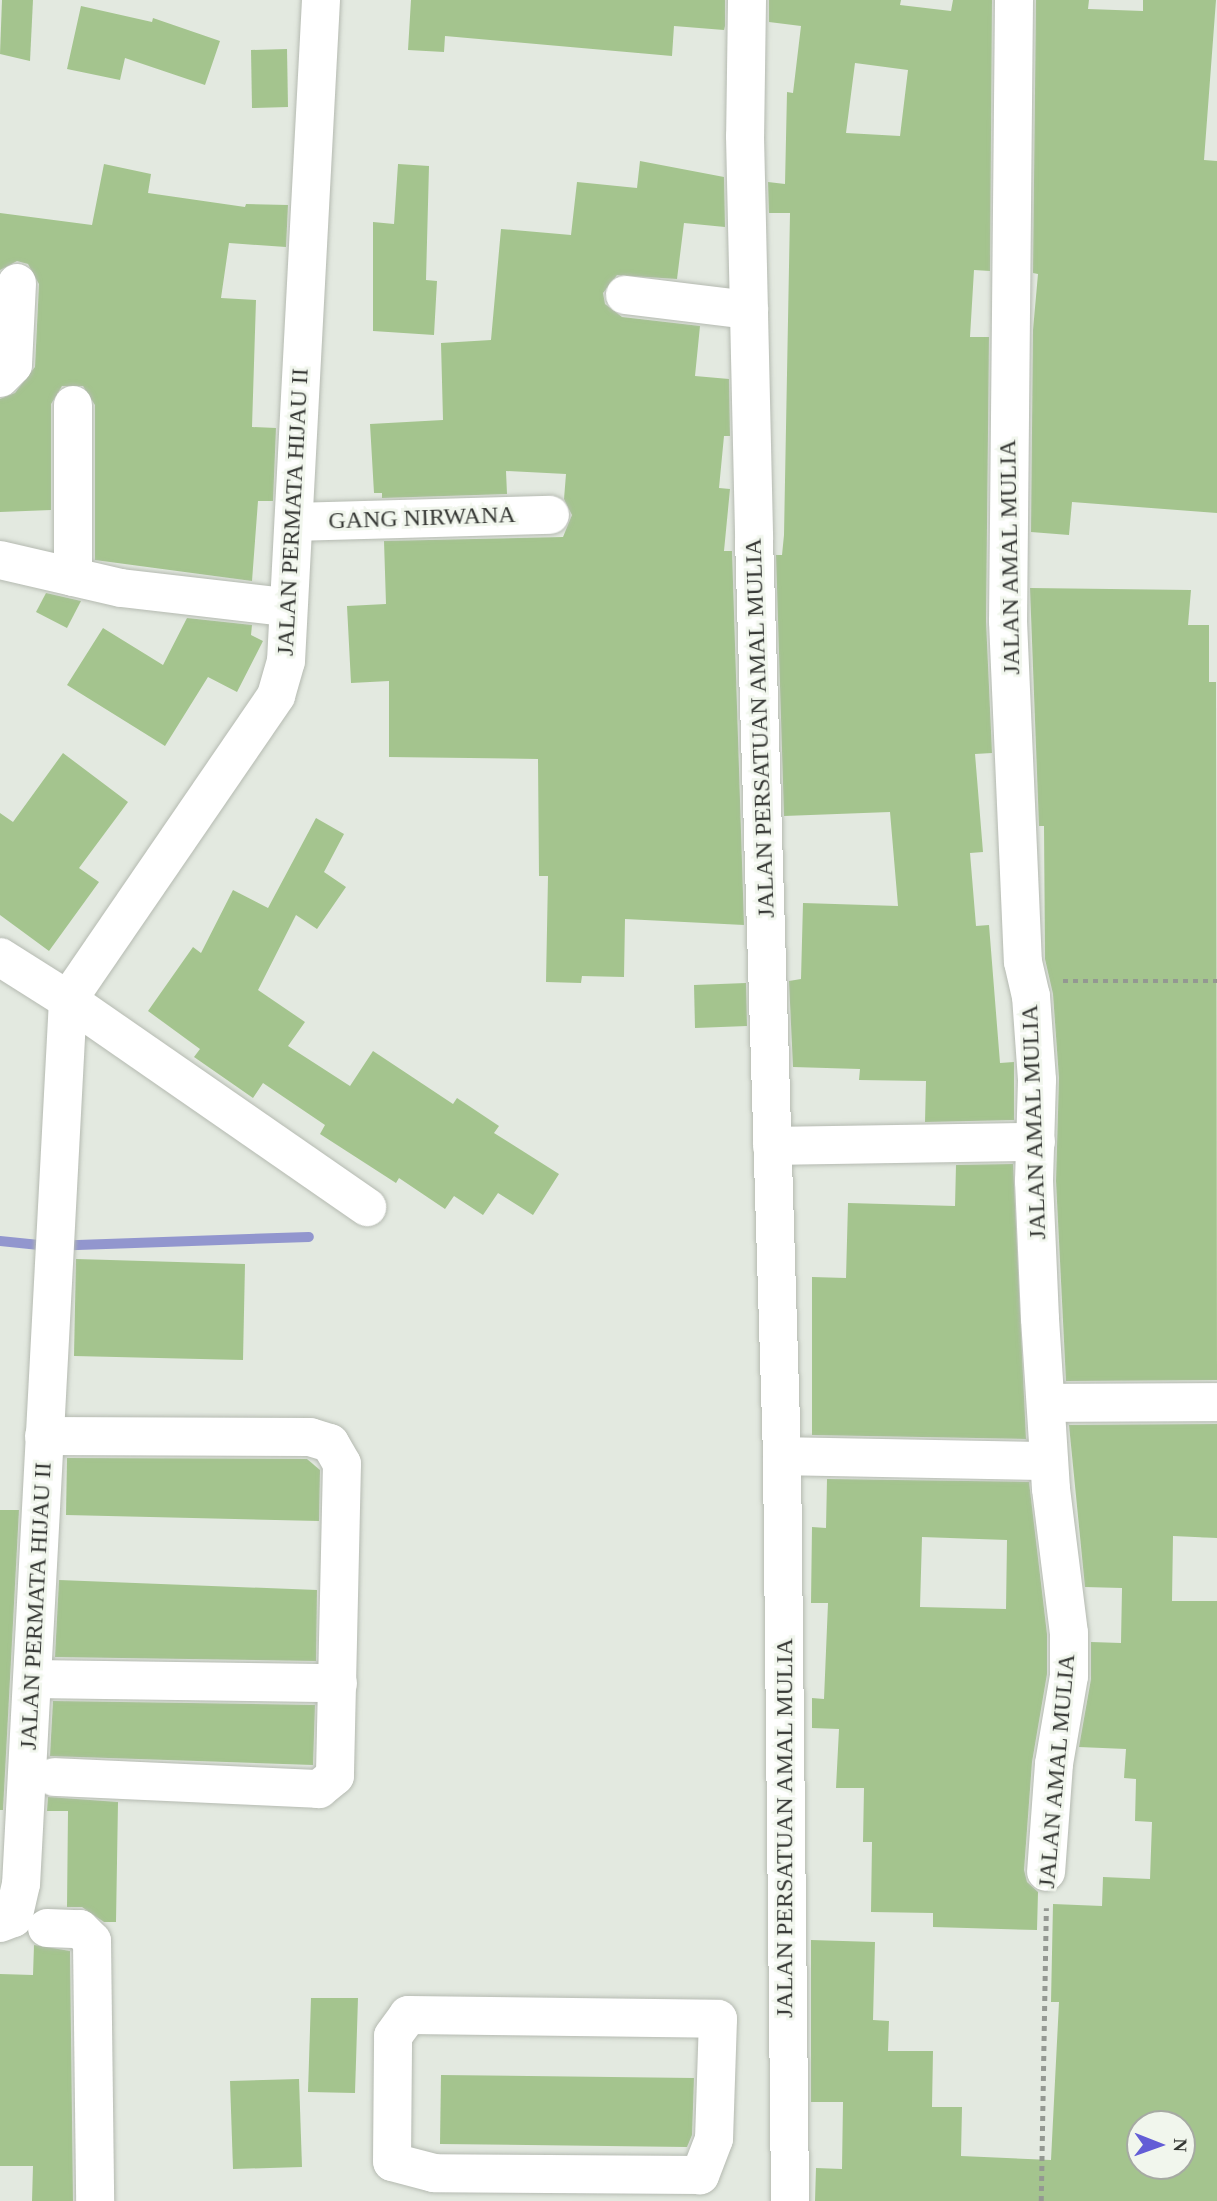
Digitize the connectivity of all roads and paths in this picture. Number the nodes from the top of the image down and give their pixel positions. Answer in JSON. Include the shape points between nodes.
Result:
{"nodes":[{"id":1,"x":321,"y":0,"type":"edge"},
{"id":2,"x":747,"y":0,"type":"edge"},
{"id":3,"x":1014,"y":0,"type":"edge"},
{"id":4,"x":17,"y":283,"type":"dead end"},
{"id":5,"x":625,"y":295,"type":"dead end"},
{"id":6,"x":749,"y":310,"type":"junction"},
{"id":7,"x":0,"y":378,"type":"edge"},
{"id":8,"x":73,"y":404,"type":"dead end"},
{"id":9,"x":550,"y":514,"type":"dead end"},
{"id":10,"x":294,"y":522,"type":"junction"},
{"id":11,"x":0,"y":560,"type":"edge"},
{"id":12,"x":73,"y":577,"type":"junction"},
{"id":13,"x":286,"y":607,"type":"junction"},
{"id":14,"x":0,"y":957,"type":"edge"},
{"id":15,"x":1027,"y":981,"type":"junction"},
{"id":16,"x":1217,"y":981,"type":"edge"},
{"id":17,"x":68,"y":1000,"type":"junction"},
{"id":18,"x":1036,"y":1142,"type":"junction"},
{"id":19,"x":772,"y":1146,"type":"junction"},
{"id":20,"x":367,"y":1207,"type":"dead end"},
{"id":21,"x":1217,"y":1402,"type":"edge"},
{"id":22,"x":1046,"y":1403,"type":"junction"},
{"id":23,"x":44,"y":1436,"type":"junction"},
{"id":24,"x":782,"y":1456,"type":"junction"},
{"id":25,"x":1049,"y":1461,"type":"junction"},
{"id":26,"x":34,"y":1679,"type":"junction"},
{"id":27,"x":338,"y":1683,"type":"junction"},
{"id":28,"x":54,"y":1777,"type":"dead end"},
{"id":29,"x":1046,"y":1872,"type":"joint"},
{"id":30,"x":0,"y":1923,"type":"edge"},
{"id":31,"x":47,"y":1928,"type":"dead end"},
{"id":32,"x":433,"y":2187,"type":"edge"},
{"id":33,"x":95,"y":2201,"type":"edge"},
{"id":34,"x":790,"y":2201,"type":"edge"},
{"id":35,"x":1041,"y":2201,"type":"edge"}],
"edges":[{"from":1,"to":10,"type":"street","name":"JALAN PERMATA HIJAU II"},
{"from":2,"to":6,"type":"street","name":"JALAN PERSATUAN AMAL MULIA"},
{"from":3,"to":15,"type":"street","name":"JALAN AMAL MULIA","via":[[1008,621]]},
{"from":4,"to":7,"type":"street","via":[[13,365]]},
{"from":5,"to":6,"type":"street"},
{"from":6,"to":19,"type":"street","name":"JALAN PERSATUAN AMAL MULIA"},
{"from":8,"to":12,"type":"street"},
{"from":9,"to":10,"type":"street","name":"GANG NIRWANA"},
{"from":10,"to":13,"type":"street","name":"JALAN PERMATA HIJAU II"},
{"from":11,"to":12,"type":"street"},
{"from":12,"to":13,"type":"street","via":[[169,596]]},
{"from":13,"to":17,"type":"street","name":"JALAN PERMATA HIJAU II","via":[[286,661],[276,696]]},
{"from":14,"to":17,"type":"street"},
{"from":15,"to":16,"type":"path"},
{"from":15,"to":18,"type":"street","name":"JALAN AMAL MULIA","via":[[1037,1080]]},
{"from":17,"to":20,"type":"street"},
{"from":17,"to":23,"type":"street","name":"JALAN PERMATA HIJAU II"},
{"from":18,"to":19,"type":"street"},
{"from":18,"to":22,"type":"street","name":"JALAN AMAL MULIA","via":[[1035,1220]]},
{"from":19,"to":24,"type":"street","name":"JALAN PERSATUAN AMAL MULIA"},
{"from":21,"to":22,"type":"street"},
{"from":22,"to":25,"type":"street","name":"JALAN AMAL MULIA"},
{"from":23,"to":26,"type":"street","name":"JALAN PERMATA HIJAU II"},
{"from":23,"to":27,"type":"street","via":[[310,1437],[330,1443],[342,1464]]},
{"from":24,"to":25,"type":"street"},
{"from":24,"to":34,"type":"street","name":"JALAN PERSATUAN AMAL MULIA"},
{"from":25,"to":29,"type":"street","name":"JALAN AMAL MULIA","via":[[1069,1633],[1069,1676],[1054,1764]]},
{"from":26,"to":27,"type":"street"},
{"from":26,"to":30,"type":"street","name":"JALAN PERMATA HIJAU II","via":[[21,1884],[13,1918]]},
{"from":27,"to":28,"type":"street","via":[[335,1776],[320,1788]]},
{"from":29,"to":35,"type":"path","name":"JALAN AMAL MULIA"},
{"from":31,"to":33,"type":"street","via":[[80,1929],[92,1941]]},
{"from":32,"to":32,"type":"street","via":[[700,2175],[714,2139],[718,2019],[408,2015],[393,2036],[392,2162]]}]}
